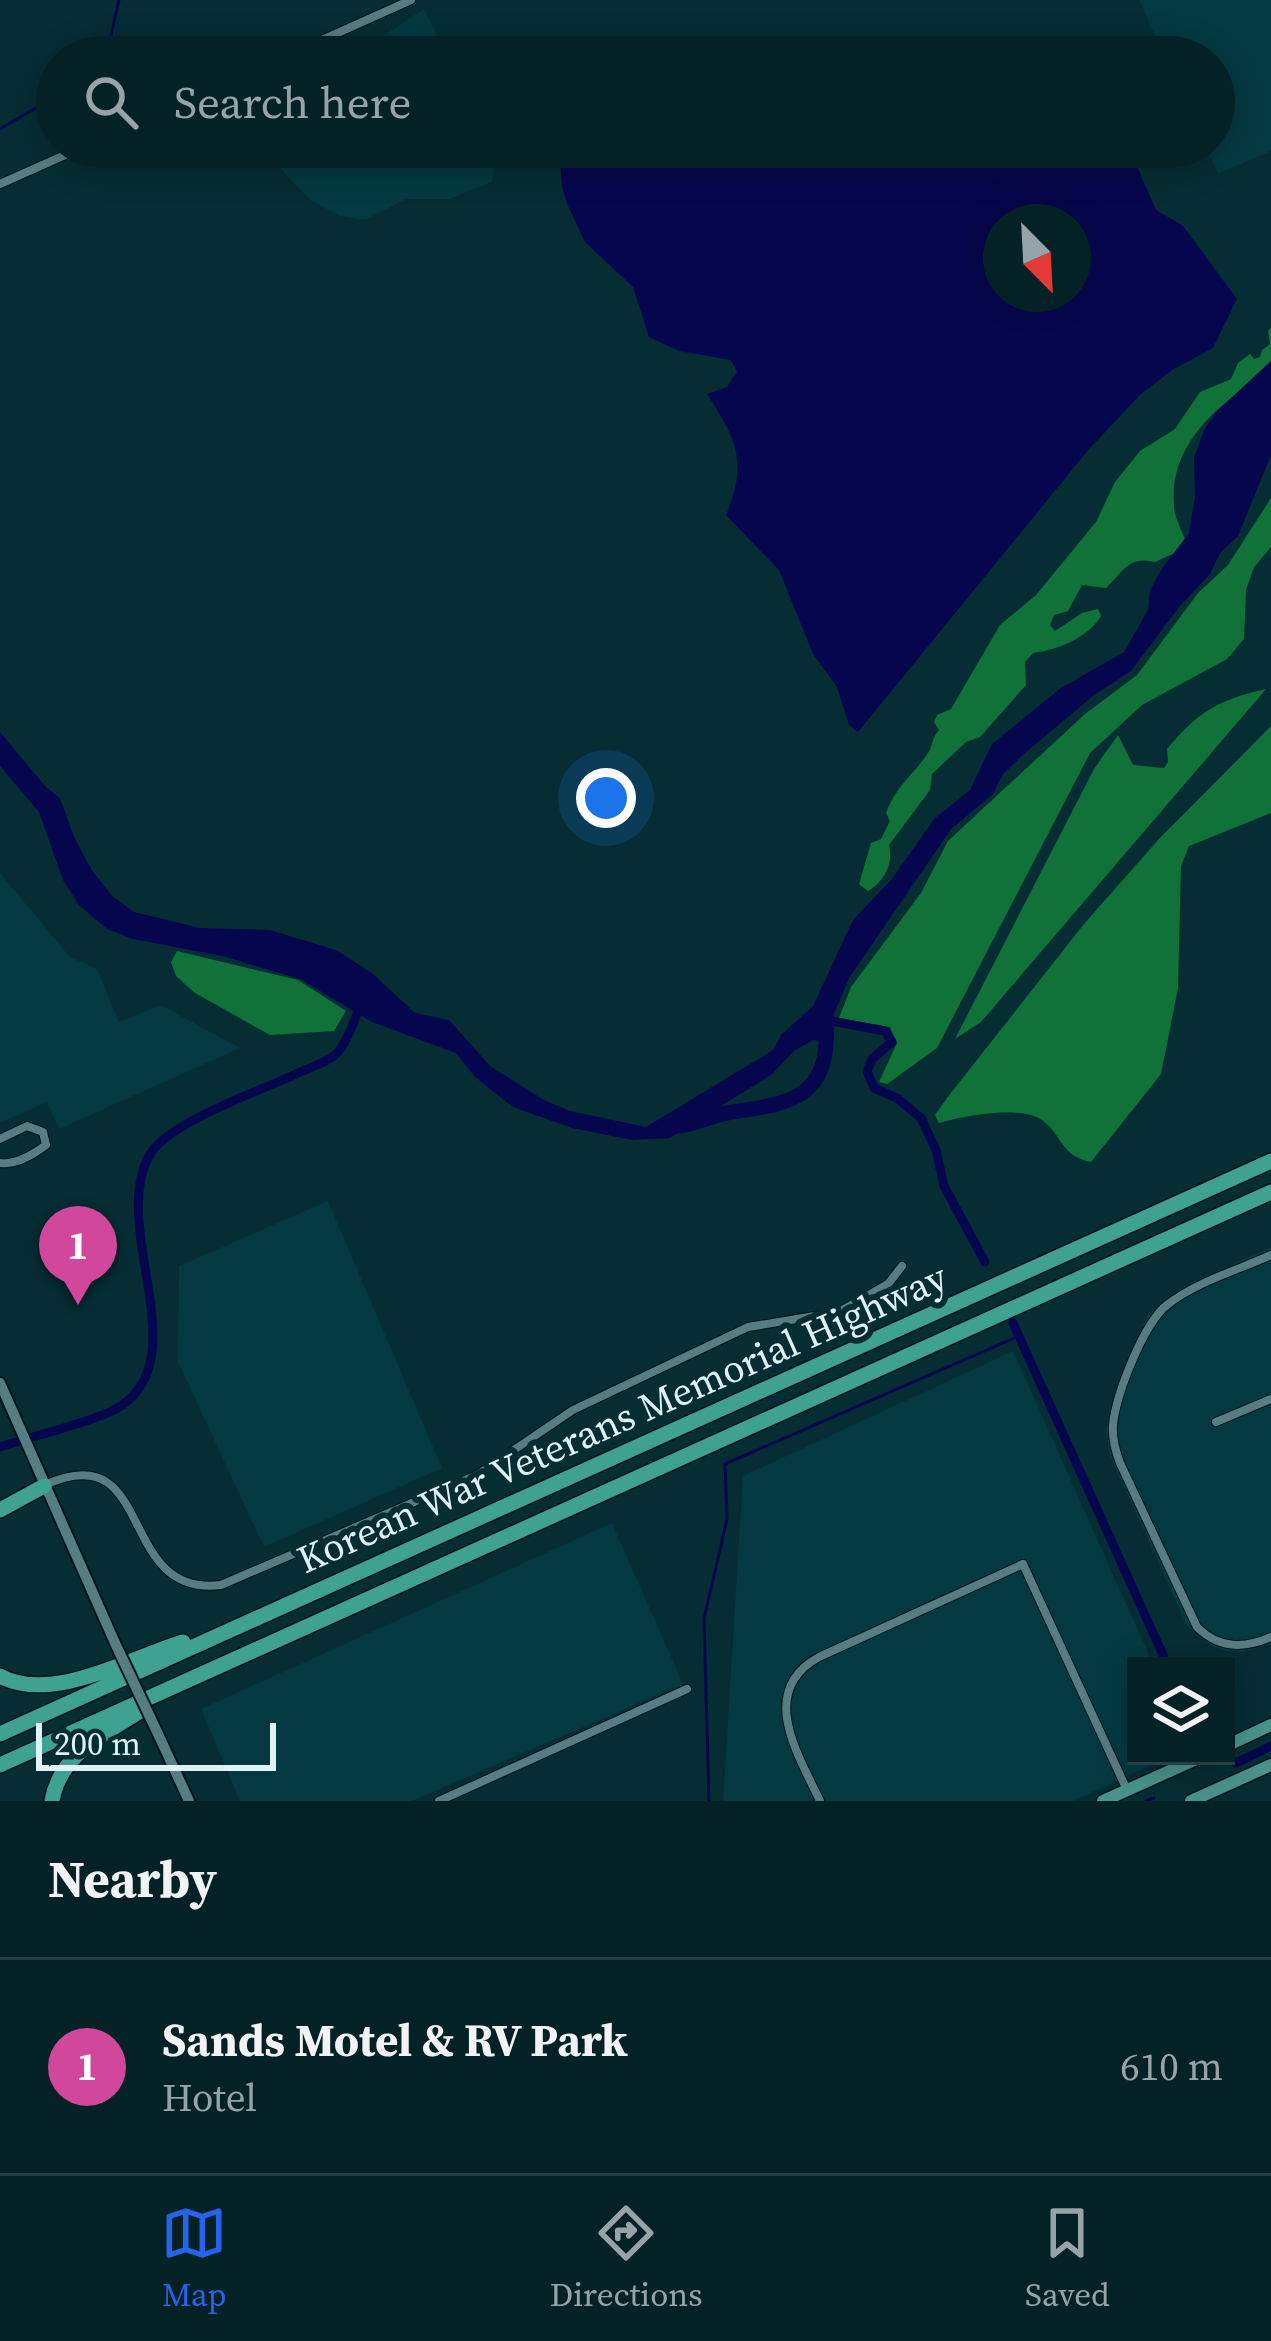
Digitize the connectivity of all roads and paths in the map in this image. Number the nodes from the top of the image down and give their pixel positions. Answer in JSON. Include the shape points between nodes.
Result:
{"nodes":[{"id":1,"x":411,"y":0,"type":"edge"},
{"id":2,"x":331,"y":36,"type":"edge"},
{"id":3,"x":36,"y":168,"type":"edge"},
{"id":4,"x":0,"y":184,"type":"edge"},
{"id":5,"x":0,"y":1139,"type":"edge"},
{"id":6,"x":1271,"y":1161,"type":"edge"},
{"id":7,"x":0,"y":1163,"type":"edge"},
{"id":8,"x":1271,"y":1192,"type":"edge"},
{"id":9,"x":1271,"y":1255,"type":"edge"},
{"id":10,"x":902,"y":1266,"type":"dead end"},
{"id":11,"x":0,"y":1383,"type":"edge"},
{"id":12,"x":1271,"y":1399,"type":"edge"},
{"id":13,"x":1216,"y":1422,"type":"dead end"},
{"id":14,"x":44,"y":1486,"type":"junction"},
{"id":15,"x":0,"y":1500,"type":"edge"},
{"id":16,"x":0,"y":1510,"type":"edge"},
{"id":17,"x":255,"y":1620,"type":"junction"},
{"id":18,"x":1271,"y":1637,"type":"edge"},
{"id":19,"x":0,"y":1676,"type":"edge"},
{"id":20,"x":183,"y":1683,"type":"junction"},
{"id":21,"x":687,"y":1689,"type":"dead end"},
{"id":22,"x":1271,"y":1725,"type":"edge"},
{"id":23,"x":0,"y":1734,"type":"edge"},
{"id":24,"x":1235,"y":1741,"type":"edge"},
{"id":25,"x":0,"y":1765,"type":"edge"},
{"id":26,"x":1183,"y":1765,"type":"edge"},
{"id":27,"x":1271,"y":1765,"type":"edge"},
{"id":28,"x":1127,"y":1790,"type":"junction"},
{"id":29,"x":52,"y":1801,"type":"edge"},
{"id":30,"x":189,"y":1801,"type":"edge"},
{"id":31,"x":439,"y":1801,"type":"edge"},
{"id":32,"x":820,"y":1801,"type":"edge"},
{"id":33,"x":1103,"y":1801,"type":"edge"},
{"id":34,"x":1191,"y":1801,"type":"edge"}],
"edges":[{"from":1,"to":2,"type":"street"},
{"from":3,"to":4,"type":"street"},
{"from":5,"to":7,"type":"street","via":[[27,1126],[46,1138],[34,1153]]},
{"from":6,"to":17,"type":"highway","name":"Korean War Veterans Memorial Highway"},
{"from":8,"to":20,"type":"highway","name":"Korean War Veterans Memorial Highway"},
{"from":9,"to":18,"type":"street","via":[[1156,1316],[1118,1405],[1113,1437],[1197,1627],[1228,1645]]},
{"from":10,"to":14,"type":"street","via":[[867,1299],[818,1318],[748,1327],[573,1410],[477,1475],[221,1586],[187,1584],[163,1569],[121,1491],[103,1478],[77,1473]]},
{"from":11,"to":14,"type":"street"},
{"from":12,"to":13,"type":"street"},
{"from":14,"to":15,"type":"highway"},
{"from":14,"to":16,"type":"highway"},
{"from":14,"to":30,"type":"street","bridge":true},
{"from":17,"to":19,"type":"highway","via":[[63,1683],[30,1687]]},
{"from":17,"to":23,"type":"highway","name":"Korean War Veterans Memorial Highway"},
{"from":20,"to":25,"type":"highway","name":"Korean War Veterans Memorial Highway"},
{"from":20,"to":29,"type":"highway","via":[[74,1755]]},
{"from":21,"to":31,"type":"street"},
{"from":22,"to":24,"type":"main road"},
{"from":26,"to":28,"type":"main road"},
{"from":27,"to":34,"type":"main road"},
{"from":28,"to":32,"type":"street","via":[[1023,1564],[809,1663],[784,1708]]},
{"from":28,"to":33,"type":"main road"}]}
